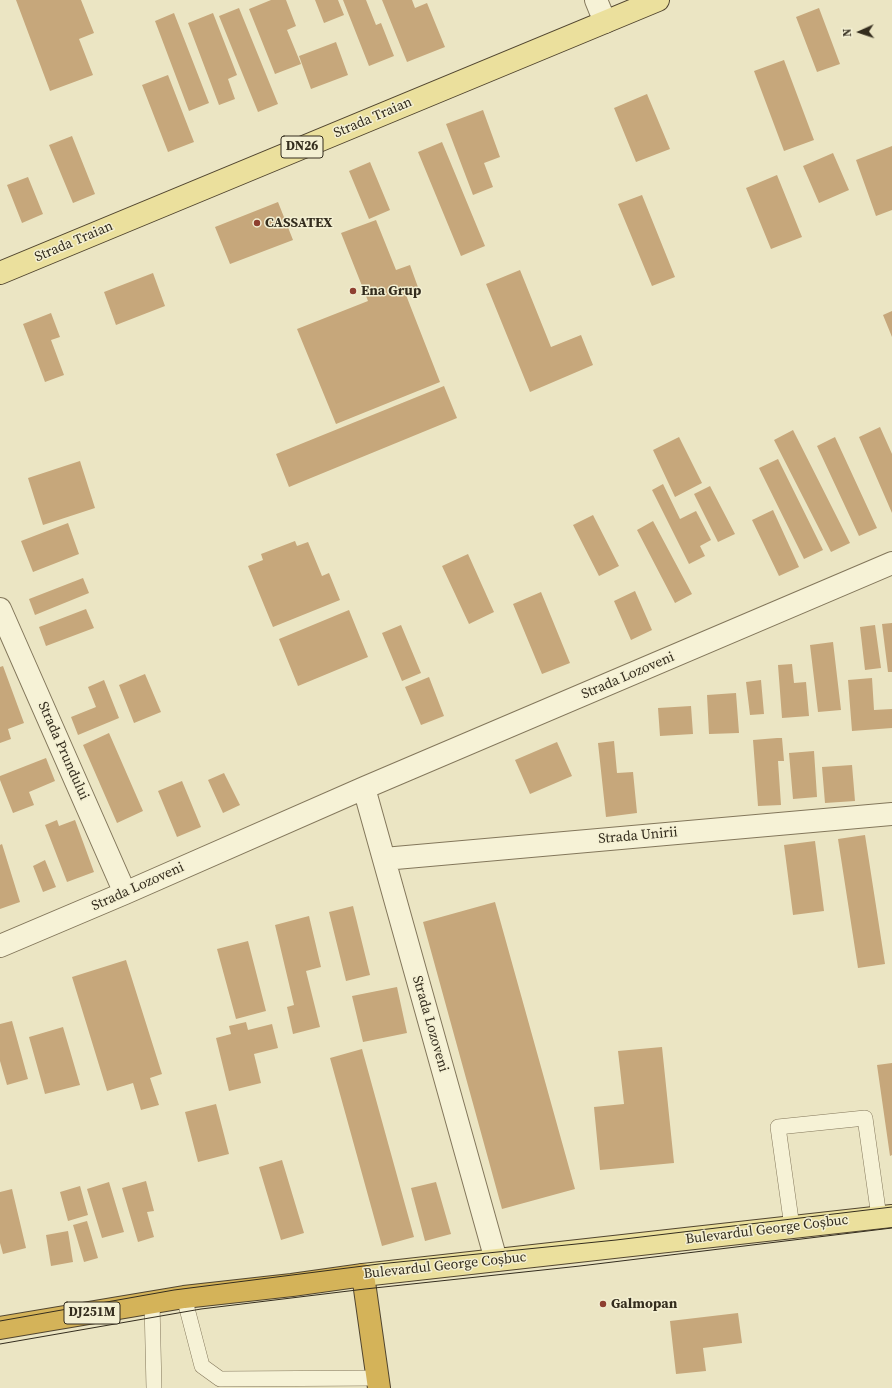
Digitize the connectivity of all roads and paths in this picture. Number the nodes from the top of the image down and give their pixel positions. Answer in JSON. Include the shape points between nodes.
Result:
{"nodes":[{"id":1,"x":596,"y":0,"type":"edge"},
{"id":2,"x":658,"y":0,"type":"edge"},
{"id":3,"x":604,"y":22,"type":"junction"},
{"id":4,"x":0,"y":273,"type":"edge"},
{"id":5,"x":892,"y":563,"type":"edge"},
{"id":6,"x":0,"y":609,"type":"edge"},
{"id":7,"x":364,"y":788,"type":"junction"},
{"id":8,"x":892,"y":814,"type":"edge"},
{"id":9,"x":384,"y":859,"type":"junction"},
{"id":10,"x":125,"y":893,"type":"junction"},
{"id":11,"x":0,"y":946,"type":"edge"},
{"id":12,"x":885,"y":1216,"type":"edge"},
{"id":13,"x":792,"y":1227,"type":"junction"},
{"id":14,"x":496,"y":1260,"type":"junction"},
{"id":15,"x":363,"y":1275,"type":"junction"},
{"id":16,"x":184,"y":1298,"type":"junction"},
{"id":17,"x":152,"y":1303,"type":"junction"},
{"id":18,"x":0,"y":1328,"type":"edge"},
{"id":19,"x":379,"y":1383,"type":"edge"},
{"id":20,"x":154,"y":1388,"type":"edge"}],
"edges":[{"from":1,"to":3,"type":"street"},
{"from":2,"to":3,"type":"main road","name":"Strada Traian","number":"DN26"},
{"from":3,"to":4,"type":"main road","name":"Strada Traian","number":"DN26"},
{"from":5,"to":7,"type":"street","name":"Strada Lozoveni"},
{"from":6,"to":10,"type":"street","name":"Strada Prundului"},
{"from":7,"to":9,"type":"street","name":"Strada Lozoveni"},
{"from":7,"to":10,"type":"street","name":"Strada Lozoveni"},
{"from":8,"to":9,"type":"street","name":"Strada Unirii"},
{"from":9,"to":14,"type":"street","name":"Strada Lozoveni"},
{"from":10,"to":11,"type":"street","name":"Strada Lozoveni"},
{"from":12,"to":13,"type":"main road","name":"Bulevardul George Coșbuc"},
{"from":12,"to":13,"type":"lane","via":[[865,1118],[778,1127]]},
{"from":13,"to":14,"type":"main road","name":"Bulevardul George Coșbuc"},
{"from":14,"to":15,"type":"main road","name":"Bulevardul George Coșbuc"},
{"from":15,"to":16,"type":"highway","name":"Bulevardul George Coșbuc","number":"DJ251M"},
{"from":15,"to":19,"type":"highway"},
{"from":16,"to":17,"type":"highway","name":"Bulevardul George Coșbuc","number":"DJ251M"},
{"from":16,"to":19,"type":"lane","via":[[202,1366],[220,1379]]},
{"from":17,"to":18,"type":"highway","name":"Bulevardul George Coșbuc","number":"DJ251M"},
{"from":17,"to":20,"type":"lane"}]}
